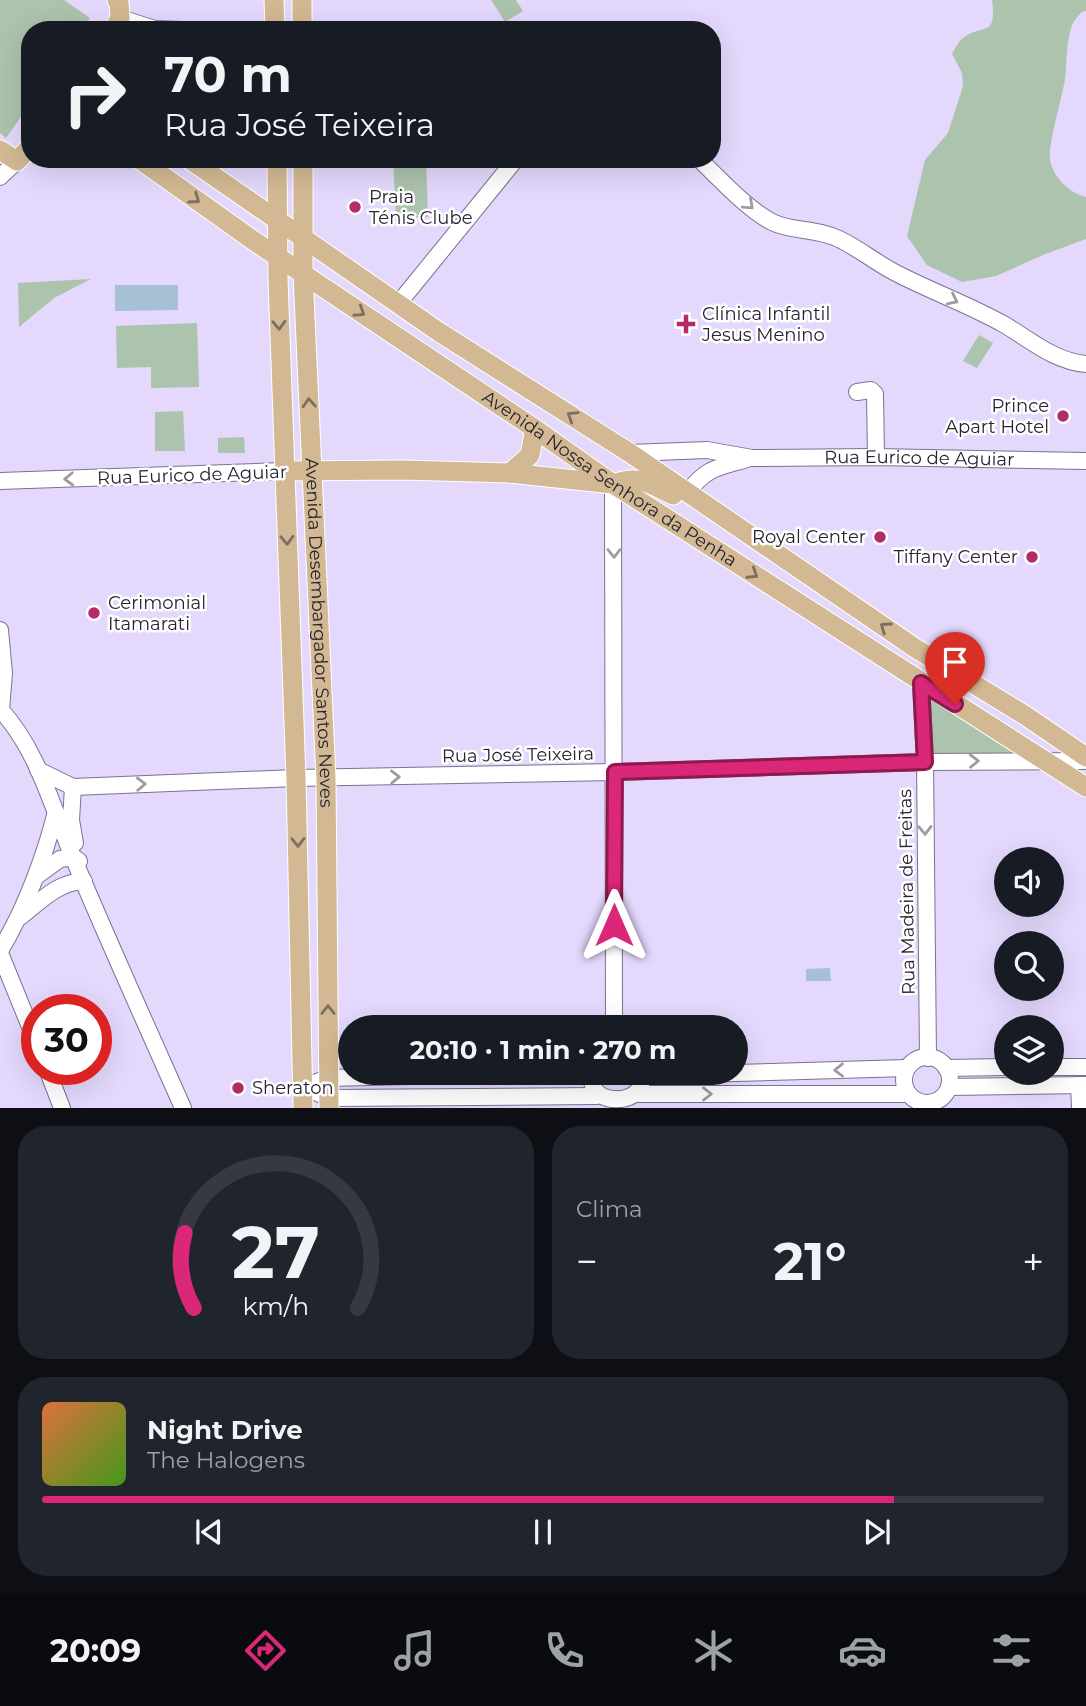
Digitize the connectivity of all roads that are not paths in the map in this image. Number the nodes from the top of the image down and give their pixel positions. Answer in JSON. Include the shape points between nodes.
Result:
{"nodes":[{"id":1,"x":274,"y":0,"type":"edge"},
{"id":2,"x":302,"y":0,"type":"edge"},
{"id":3,"x":275,"y":21,"type":"edge"},
{"id":4,"x":302,"y":21,"type":"edge"},
{"id":5,"x":16,"y":153,"type":"edge"},
{"id":6,"x":152,"y":168,"type":"edge"},
{"id":7,"x":202,"y":168,"type":"edge"},
{"id":8,"x":277,"y":168,"type":"edge"},
{"id":9,"x":303,"y":168,"type":"edge"},
{"id":10,"x":509,"y":168,"type":"edge"},
{"id":11,"x":709,"y":168,"type":"edge"},
{"id":12,"x":0,"y":177,"type":"edge"},
{"id":13,"x":278,"y":222,"type":"junction"},
{"id":14,"x":303,"y":239,"type":"junction"},
{"id":15,"x":278,"y":257,"type":"junction"},
{"id":16,"x":303,"y":274,"type":"junction"},
{"id":17,"x":398,"y":304,"type":"junction"},
{"id":18,"x":1086,"y":364,"type":"edge"},
{"id":19,"x":857,"y":392,"type":"dead end"},
{"id":20,"x":535,"y":429,"type":"junction"},
{"id":21,"x":707,"y":450,"type":"junction"},
{"id":22,"x":629,"y":453,"type":"junction"},
{"id":23,"x":752,"y":457,"type":"junction"},
{"id":24,"x":876,"y":457,"type":"junction"},
{"id":25,"x":1086,"y":461,"type":"edge"},
{"id":26,"x":284,"y":471,"type":"junction"},
{"id":27,"x":708,"y":471,"type":"junction"},
{"id":28,"x":312,"y":472,"type":"junction"},
{"id":29,"x":510,"y":473,"type":"junction"},
{"id":30,"x":0,"y":481,"type":"edge"},
{"id":31,"x":614,"y":484,"type":"junction"},
{"id":32,"x":687,"y":493,"type":"junction"},
{"id":33,"x":737,"y":526,"type":"junction"},
{"id":34,"x":0,"y":630,"type":"edge"},
{"id":35,"x":915,"y":648,"type":"junction"},
{"id":36,"x":921,"y":683,"type":"junction"},
{"id":37,"x":1,"y":710,"type":"edge"},
{"id":38,"x":1086,"y":759,"type":"edge"},
{"id":39,"x":1041,"y":760,"type":"junction"},
{"id":40,"x":925,"y":762,"type":"junction"},
{"id":41,"x":38,"y":770,"type":"junction"},
{"id":42,"x":615,"y":772,"type":"junction"},
{"id":43,"x":296,"y":778,"type":"junction"},
{"id":44,"x":326,"y":779,"type":"junction"},
{"id":45,"x":73,"y":787,"type":"junction"},
{"id":46,"x":1086,"y":787,"type":"edge"},
{"id":47,"x":56,"y":812,"type":"junction"},
{"id":48,"x":76,"y":859,"type":"junction"},
{"id":49,"x":38,"y":875,"type":"junction"},
{"id":50,"x":83,"y":881,"type":"junction"},
{"id":51,"x":18,"y":919,"type":"junction"},
{"id":52,"x":0,"y":952,"type":"edge"},
{"id":53,"x":21,"y":1004,"type":"edge"},
{"id":54,"x":614,"y":1015,"type":"edge"},
{"id":55,"x":928,"y":1058,"type":"junction"},
{"id":56,"x":994,"y":1067,"type":"edge"},
{"id":57,"x":1064,"y":1067,"type":"edge"},
{"id":58,"x":1086,"y":1067,"type":"edge"},
{"id":59,"x":907,"y":1068,"type":"junction"},
{"id":60,"x":946,"y":1068,"type":"junction"},
{"id":61,"x":748,"y":1073,"type":"edge"},
{"id":62,"x":328,"y":1078,"type":"junction"},
{"id":63,"x":338,"y":1078,"type":"edge"},
{"id":64,"x":53,"y":1085,"type":"edge"},
{"id":65,"x":438,"y":1085,"type":"edge"},
{"id":66,"x":593,"y":1085,"type":"edge"},
{"id":67,"x":642,"y":1085,"type":"edge"},
{"id":68,"x":1082,"y":1085,"type":"edge"},
{"id":69,"x":303,"y":1087,"type":"junction"},
{"id":70,"x":948,"y":1087,"type":"junction"},
{"id":71,"x":639,"y":1094,"type":"junction"},
{"id":72,"x":597,"y":1096,"type":"junction"},
{"id":73,"x":437,"y":1098,"type":"junction"},
{"id":74,"x":917,"y":1101,"type":"edge"},
{"id":75,"x":329,"y":1103,"type":"edge"},
{"id":76,"x":616,"y":1107,"type":"edge"},
{"id":77,"x":62,"y":1108,"type":"edge"},
{"id":78,"x":183,"y":1108,"type":"edge"},
{"id":79,"x":303,"y":1108,"type":"edge"},
{"id":80,"x":1080,"y":1108,"type":"edge"}],
"edges":[{"from":1,"to":3,"type":"main road"},
{"from":2,"to":4,"type":"main road"},
{"from":5,"to":12,"type":"street"},
{"from":6,"to":15,"type":"main road","name":"Avenida Nossa Senhora da Penha","one_way":true},
{"from":7,"to":13,"type":"main road","name":"Avenida Nossa Senhora da Penha"},
{"from":8,"to":13,"type":"main road","name":"Avenida Desembargador Santos Neves"},
{"from":9,"to":14,"type":"main road","name":"Avenida Desembargador Santos Neves"},
{"from":10,"to":17,"type":"street"},
{"from":11,"to":18,"type":"street","one_way":true,"via":[[773,222],[841,240],[893,271],[1004,324],[1040,348]]},
{"from":13,"to":14,"type":"main road","name":"Avenida Nossa Senhora da Penha"},
{"from":13,"to":15,"type":"main road","name":"Avenida Desembargador Santos Neves"},
{"from":14,"to":16,"type":"main road","name":"Avenida Desembargador Santos Neves"},
{"from":14,"to":17,"type":"main road","name":"Avenida Nossa Senhora da Penha"},
{"from":15,"to":16,"type":"main road","name":"Avenida Nossa Senhora da Penha"},
{"from":15,"to":26,"type":"main road","name":"Avenida Desembargador Santos Neves","one_way":true},
{"from":16,"to":20,"type":"main road","name":"Avenida Nossa Senhora da Penha","one_way":true},
{"from":28,"to":16,"type":"main road","name":"Avenida Desembargador Santos Neves","one_way":true},
{"from":22,"to":17,"type":"main road","name":"Avenida Nossa Senhora da Penha","one_way":true},
{"from":19,"to":24,"type":"street","via":[[871,390],[875,394]]},
{"from":20,"to":29,"type":"main road","via":[[530,455]]},
{"from":20,"to":31,"type":"main road","name":"Avenida Nossa Senhora da Penha"},
{"from":21,"to":22,"type":"street","name":"Rua Eurico de Aguiar"},
{"from":21,"to":23,"type":"street","name":"Rua Eurico de Aguiar"},
{"from":21,"to":27,"type":"street","via":[[703,460]]},
{"from":22,"to":32,"type":"main road","name":"Avenida Nossa Senhora da Penha"},
{"from":23,"to":24,"type":"street","name":"Rua Eurico de Aguiar"},
{"from":23,"to":27,"type":"street","name":"Rua Eurico de Aguiar"},
{"from":24,"to":25,"type":"street","name":"Rua Eurico de Aguiar"},
{"from":26,"to":28,"type":"main road","name":"Rua Eurico de Aguiar"},
{"from":26,"to":30,"type":"street","name":"Rua Eurico de Aguiar","one_way":true},
{"from":26,"to":43,"type":"main road","name":"Avenida Desembargador Santos Neves","one_way":true},
{"from":27,"to":32,"type":"street","name":"Rua Eurico de Aguiar"},
{"from":28,"to":29,"type":"main road","name":"Rua Eurico de Aguiar"},
{"from":28,"to":44,"type":"main road","name":"Avenida Desembargador Santos Neves"},
{"from":29,"to":31,"type":"main road","name":"Rua Eurico de Aguiar"},
{"from":31,"to":33,"type":"main road","name":"Rua Eurico de Aguiar","via":[[641,479]]},
{"from":31,"to":36,"type":"main road","name":"Avenida Nossa Senhora da Penha","one_way":true},
{"from":31,"to":42,"type":"street","one_way":true},
{"from":32,"to":33,"type":"main road","name":"Avenida Nossa Senhora da Penha"},
{"from":35,"to":33,"type":"main road","name":"Avenida Nossa Senhora da Penha","one_way":true},
{"from":34,"to":37,"type":"street"},
{"from":35,"to":36,"type":"main road"},
{"from":35,"to":38,"type":"main road","name":"Avenida Nossa Senhora da Penha"},
{"from":36,"to":39,"type":"main road","name":"Avenida Nossa Senhora da Penha"},
{"from":36,"to":40,"type":"street","name":"Rua Madeira de Freitas"},
{"from":37,"to":41,"type":"street","via":[[15,726]]},
{"from":38,"to":39,"type":"street","name":"Rua José Teixeira"},
{"from":40,"to":39,"type":"street","name":"Rua José Teixeira","one_way":true},
{"from":39,"to":46,"type":"main road","name":"Avenida Nossa Senhora da Penha"},
{"from":40,"to":42,"type":"street","name":"Rua José Teixeira"},
{"from":40,"to":55,"type":"street","name":"Rua Madeira de Freitas","one_way":true},
{"from":41,"to":45,"type":"street","name":"Rua José Teixeira"},
{"from":41,"to":47,"type":"street"},
{"from":44,"to":42,"type":"street","name":"Rua José Teixeira","one_way":true},
{"from":42,"to":54,"type":"street"},
{"from":43,"to":44,"type":"street","name":"Rua José Teixeira"},
{"from":45,"to":43,"type":"street","name":"Rua José Teixeira","one_way":true},
{"from":43,"to":69,"type":"main road","name":"Avenida Desembargador Santos Neves","one_way":true},
{"from":62,"to":44,"type":"main road","name":"Avenida Desembargador Santos Neves","one_way":true},
{"from":45,"to":48,"type":"street"},
{"from":47,"to":48,"type":"street"},
{"from":47,"to":49,"type":"street"},
{"from":48,"to":49,"type":"street","via":[[60,859]]},
{"from":48,"to":50,"type":"street"},
{"from":49,"to":51,"type":"street"},
{"from":50,"to":51,"type":"street","via":[[60,886]]},
{"from":50,"to":78,"type":"street"},
{"from":51,"to":52,"type":"street"},
{"from":52,"to":53,"type":"street"},
{"from":55,"to":59,"type":"street"},
{"from":55,"to":60,"type":"street"},
{"from":56,"to":60,"type":"street"},
{"from":57,"to":58,"type":"street"},
{"from":59,"to":61,"type":"street","one_way":true},
{"from":59,"to":74,"type":"street","via":[[904,1086]]},
{"from":60,"to":70,"type":"street"},
{"from":62,"to":63,"type":"street"},
{"from":62,"to":69,"type":"street"},
{"from":62,"to":75,"type":"main road","name":"Avenida Desembargador Santos Neves"},
{"from":64,"to":77,"type":"street"},
{"from":65,"to":73,"type":"street"},
{"from":66,"to":72,"type":"street"},
{"from":67,"to":71,"type":"street"},
{"from":68,"to":70,"type":"street"},
{"from":68,"to":80,"type":"street"},
{"from":69,"to":75,"type":"street"},
{"from":69,"to":79,"type":"main road","name":"Avenida Desembargador Santos Neves"},
{"from":70,"to":74,"type":"street","via":[[943,1097],[933,1102]]},
{"from":71,"to":74,"type":"street","one_way":true},
{"from":71,"to":76,"type":"street","via":[[629,1104]]},
{"from":72,"to":73,"type":"street"},
{"from":72,"to":76,"type":"street"},
{"from":73,"to":75,"type":"street"}]}
